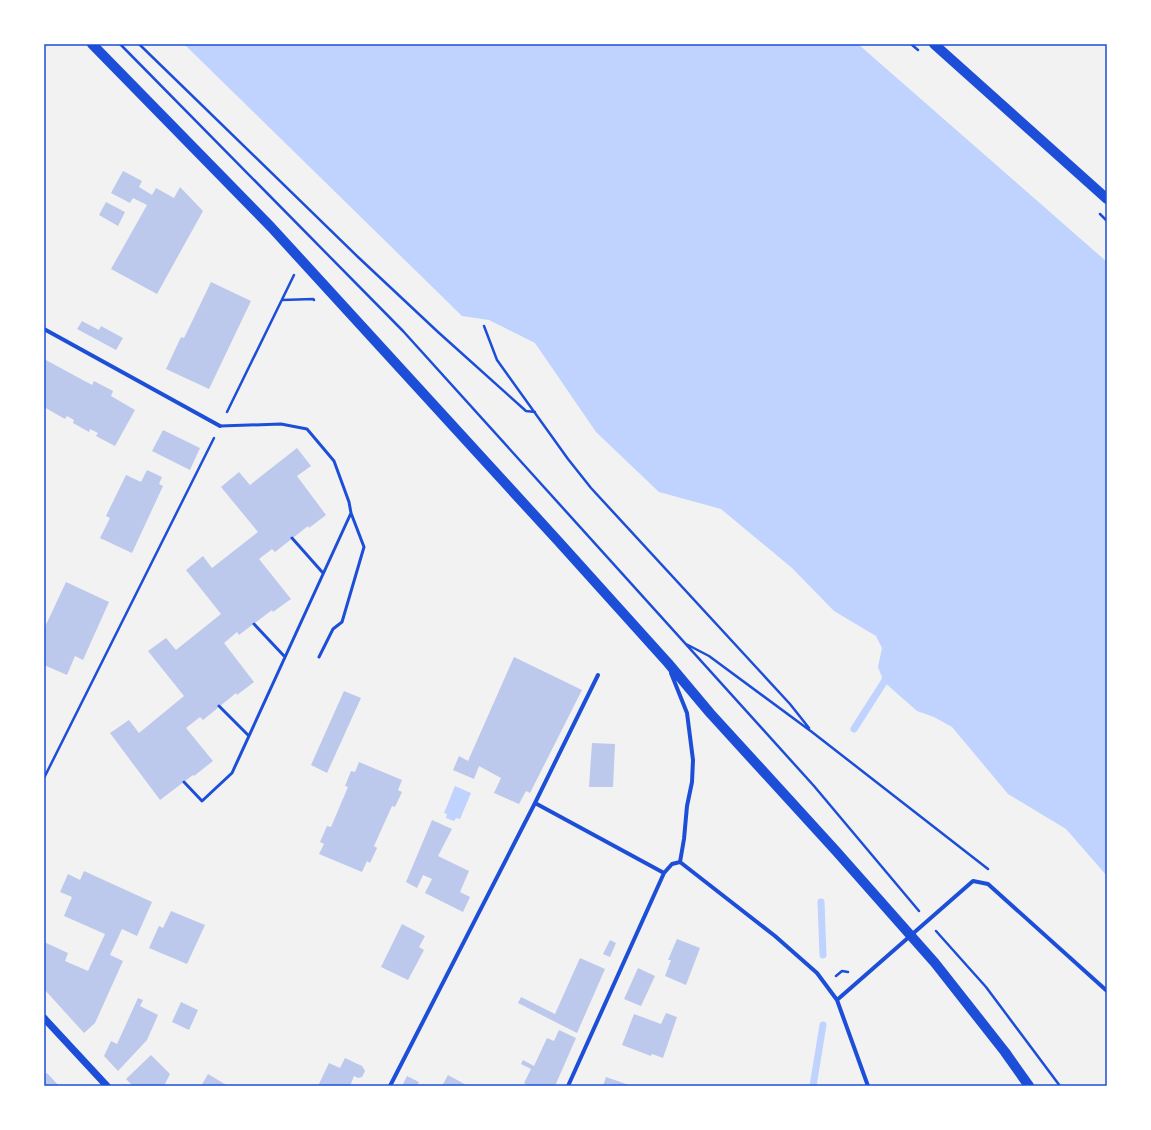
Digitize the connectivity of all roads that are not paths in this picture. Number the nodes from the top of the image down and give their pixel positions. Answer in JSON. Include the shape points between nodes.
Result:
{"nodes":[{"id":1,"x":92,"y":44,"type":"edge"},
{"id":2,"x":934,"y":44,"type":"edge"},
{"id":3,"x":1107,"y":199,"type":"edge"},
{"id":4,"x":44,"y":329,"type":"edge"},
{"id":5,"x":220,"y":426,"type":"joint"},
{"id":6,"x":351,"y":513,"type":"junction"},
{"id":7,"x":292,"y":538,"type":"dead end"},
{"id":8,"x":323,"y":573,"type":"junction"},
{"id":9,"x":254,"y":624,"type":"dead end"},
{"id":10,"x":285,"y":656,"type":"junction"},
{"id":11,"x":319,"y":657,"type":"dead end"},
{"id":12,"x":668,"y":663,"type":"junction"},
{"id":13,"x":598,"y":675,"type":"dead end"},
{"id":14,"x":219,"y":706,"type":"dead end"},
{"id":15,"x":249,"y":736,"type":"junction"},
{"id":16,"x":184,"y":782,"type":"dead end"},
{"id":17,"x":535,"y":803,"type":"junction"},
{"id":18,"x":680,"y":862,"type":"junction"},
{"id":19,"x":664,"y":873,"type":"junction"},
{"id":20,"x":1107,"y":991,"type":"edge"},
{"id":21,"x":837,"y":1000,"type":"junction"},
{"id":22,"x":44,"y":1018,"type":"edge"},
{"id":23,"x":107,"y":1086,"type":"edge"},
{"id":24,"x":390,"y":1086,"type":"edge"},
{"id":25,"x":568,"y":1086,"type":"edge"},
{"id":26,"x":868,"y":1086,"type":"edge"},
{"id":27,"x":1029,"y":1086,"type":"edge"}],
"edges":[{"from":1,"to":12,"type":"main road","via":[[301,260]]},
{"from":2,"to":3,"type":"main road"},
{"from":4,"to":5,"type":"street"},
{"from":5,"to":6,"type":"lane","via":[[281,424],[307,429],[334,461]]},
{"from":6,"to":8,"type":"lane"},
{"from":6,"to":11,"type":"lane","via":[[364,547],[342,622],[333,629]]},
{"from":7,"to":8,"type":"lane"},
{"from":8,"to":10,"type":"lane"},
{"from":9,"to":10,"type":"lane"},
{"from":10,"to":15,"type":"lane"},
{"from":12,"to":18,"type":"street","via":[[687,713],[693,760]]},
{"from":12,"to":27,"type":"main road","via":[[935,963]]},
{"from":13,"to":17,"type":"street"},
{"from":14,"to":15,"type":"lane"},
{"from":15,"to":16,"type":"lane","via":[[232,773],[202,801]]},
{"from":17,"to":19,"type":"street"},
{"from":17,"to":24,"type":"street"},
{"from":18,"to":19,"type":"street","via":[[672,864]]},
{"from":18,"to":21,"type":"street","via":[[796,954],[817,973]]},
{"from":19,"to":25,"type":"street"},
{"from":20,"to":21,"type":"street","via":[[988,884],[973,881]]},
{"from":21,"to":26,"type":"street"},
{"from":22,"to":23,"type":"street"}]}
